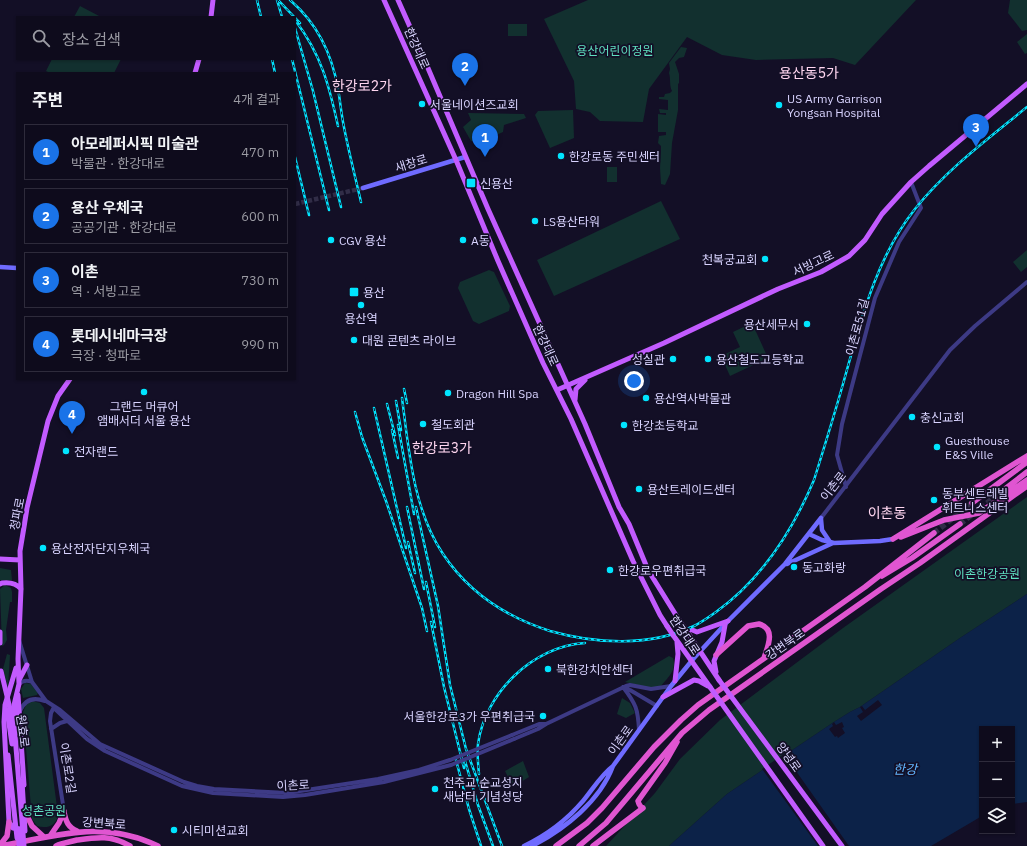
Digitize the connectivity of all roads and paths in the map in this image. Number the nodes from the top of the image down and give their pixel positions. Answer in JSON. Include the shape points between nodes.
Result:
{"nodes":[{"id":1,"x":213,"y":0,"type":"edge"},
{"id":2,"x":384,"y":0,"type":"edge"},
{"id":3,"x":398,"y":0,"type":"edge"},
{"id":4,"x":211,"y":16,"type":"edge"},
{"id":5,"x":199,"y":60,"type":"edge"},
{"id":6,"x":195,"y":72,"type":"edge"},
{"id":7,"x":1027,"y":84,"type":"edge"},
{"id":8,"x":465,"y":157,"type":"junction"},
{"id":9,"x":456,"y":160,"type":"junction"},
{"id":10,"x":911,"y":182,"type":"junction"},
{"id":11,"x":363,"y":188,"type":"tunnel mouth"},
{"id":12,"x":0,"y":267,"type":"edge"},
{"id":13,"x":16,"y":268,"type":"edge"},
{"id":14,"x":1027,"y":282,"type":"edge"},
{"id":15,"x":586,"y":378,"type":"junction"},
{"id":16,"x":69,"y":380,"type":"edge"},
{"id":17,"x":567,"y":386,"type":"junction"},
{"id":18,"x":557,"y":390,"type":"junction"},
{"id":19,"x":577,"y":407,"type":"junction"},
{"id":20,"x":1027,"y":456,"type":"edge"},
{"id":21,"x":1027,"y":462,"type":"edge"},
{"id":22,"x":1027,"y":472,"type":"edge"},
{"id":23,"x":1027,"y":480,"type":"edge"},
{"id":24,"x":1027,"y":486,"type":"edge"},
{"id":25,"x":846,"y":487,"type":"junction"},
{"id":26,"x":1005,"y":489,"type":"tunnel mouth"},
{"id":27,"x":972,"y":503,"type":"tunnel mouth"},
{"id":28,"x":821,"y":518,"type":"junction"},
{"id":29,"x":960,"y":524,"type":"tunnel mouth"},
{"id":30,"x":934,"y":533,"type":"tunnel mouth"},
{"id":31,"x":809,"y":534,"type":"junction"},
{"id":32,"x":893,"y":539,"type":"junction"},
{"id":33,"x":832,"y":542,"type":"junction"},
{"id":34,"x":0,"y":559,"type":"edge"},
{"id":35,"x":20,"y":560,"type":"junction"},
{"id":36,"x":785,"y":564,"type":"junction"},
{"id":37,"x":0,"y":584,"type":"edge"},
{"id":38,"x":865,"y":587,"type":"junction"},
{"id":39,"x":21,"y":589,"type":"junction"},
{"id":40,"x":727,"y":623,"type":"junction"},
{"id":41,"x":688,"y":630,"type":"junction"},
{"id":42,"x":0,"y":632,"type":"edge"},
{"id":43,"x":19,"y":640,"type":"junction"},
{"id":44,"x":677,"y":641,"type":"junction"},
{"id":45,"x":0,"y":643,"type":"edge"},
{"id":46,"x":700,"y":652,"type":"junction"},
{"id":47,"x":716,"y":655,"type":"junction"},
{"id":48,"x":18,"y":659,"type":"junction"},
{"id":49,"x":764,"y":659,"type":"junction"},
{"id":50,"x":691,"y":661,"type":"junction"},
{"id":51,"x":27,"y":665,"type":"junction"},
{"id":52,"x":0,"y":668,"type":"edge"},
{"id":53,"x":719,"y":679,"type":"junction"},
{"id":54,"x":675,"y":681,"type":"junction"},
{"id":55,"x":0,"y":682,"type":"edge"},
{"id":56,"x":18,"y":682,"type":"junction"},
{"id":57,"x":32,"y":682,"type":"junction"},
{"id":58,"x":670,"y":686,"type":"junction"},
{"id":59,"x":623,"y":687,"type":"junction"},
{"id":60,"x":710,"y":687,"type":"junction"},
{"id":61,"x":17,"y":690,"type":"junction"},
{"id":62,"x":663,"y":697,"type":"junction"},
{"id":63,"x":46,"y":701,"type":"junction"},
{"id":64,"x":5,"y":705,"type":"junction"},
{"id":65,"x":657,"y":706,"type":"junction"},
{"id":66,"x":54,"y":707,"type":"junction"},
{"id":67,"x":0,"y":712,"type":"edge"},
{"id":68,"x":19,"y":713,"type":"junction"},
{"id":69,"x":67,"y":721,"type":"junction"},
{"id":70,"x":4,"y":722,"type":"junction"},
{"id":71,"x":51,"y":729,"type":"junction"},
{"id":72,"x":639,"y":730,"type":"junction"},
{"id":73,"x":682,"y":733,"type":"junction"},
{"id":74,"x":451,"y":762,"type":"junction"},
{"id":75,"x":614,"y":766,"type":"junction"},
{"id":76,"x":64,"y":811,"type":"junction"},
{"id":77,"x":27,"y":816,"type":"junction"},
{"id":78,"x":9,"y":822,"type":"junction"},
{"id":79,"x":78,"y":831,"type":"junction"},
{"id":80,"x":47,"y":836,"type":"junction"},
{"id":81,"x":0,"y":845,"type":"edge"},
{"id":82,"x":19,"y":846,"type":"edge"},
{"id":83,"x":24,"y":846,"type":"edge"},
{"id":84,"x":56,"y":846,"type":"edge"},
{"id":85,"x":130,"y":846,"type":"edge"},
{"id":86,"x":158,"y":846,"type":"edge"},
{"id":87,"x":524,"y":846,"type":"edge"},
{"id":88,"x":532,"y":846,"type":"edge"},
{"id":89,"x":556,"y":846,"type":"edge"},
{"id":90,"x":579,"y":846,"type":"edge"},
{"id":91,"x":593,"y":846,"type":"edge"},
{"id":92,"x":823,"y":846,"type":"edge"},
{"id":93,"x":842,"y":846,"type":"edge"}],
"edges":[{"from":1,"to":4,"type":"main road"},
{"from":2,"to":9,"type":"main road","name":"한강대로"},
{"from":3,"to":8,"type":"main road","name":"한강대로"},
{"from":5,"to":6,"type":"main road"},
{"from":7,"to":10,"type":"main road","name":"서빙고로"},
{"from":8,"to":9,"type":"main road","name":"새창로"},
{"from":8,"to":17,"type":"main road","name":"한강대로"},
{"from":9,"to":11,"type":"main road","name":"새창로"},
{"from":9,"to":18,"type":"main road","name":"한강대로","via":[[498,262]]},
{"from":10,"to":15,"type":"main road","name":"서빙고로","via":[[882,214],[856,250],[845,259]]},
{"from":10,"to":25,"type":"street","name":"이촌로51길","via":[[921,208],[899,242],[875,298],[842,424],[837,455]]},
{"from":12,"to":13,"type":"main road"},
{"from":14,"to":25,"type":"street","name":"이촌로","via":[[950,350]]},
{"from":15,"to":17,"type":"main road","name":"서빙고로"},
{"from":15,"to":19,"type":"main road","via":[[576,389]]},
{"from":16,"to":35,"type":"main road","name":"청파로","via":[[58,396],[48,421],[27,508]]},
{"from":17,"to":18,"type":"main road","name":"서빙고로"},
{"from":17,"to":19,"type":"main road","name":"한강대로"},
{"from":18,"to":44,"type":"main road","name":"한강대로","bridge":true,"via":[[633,561],[660,615]]},
{"from":19,"to":41,"type":"main road","name":"한강대로","bridge":true,"via":[[648,570]]},
{"from":20,"to":32,"type":"highway"},
{"from":21,"to":27,"type":"highway"},
{"from":22,"to":26,"type":"highway"},
{"from":23,"to":32,"type":"highway","via":[[979,513],[944,520]]},
{"from":24,"to":73,"type":"highway","name":"강변북로","via":[[709,710]]},
{"from":25,"to":28,"type":"street","name":"이촌로"},
{"from":28,"to":31,"type":"main road","name":"이촌로"},
{"from":28,"to":33,"type":"main road","via":[[822,530]]},
{"from":29,"to":38,"type":"highway","name":"강변북로"},
{"from":30,"to":38,"type":"highway","name":"강변북로"},
{"from":31,"to":33,"type":"main road"},
{"from":31,"to":36,"type":"main road","name":"이촌로"},
{"from":32,"to":33,"type":"main road"},
{"from":33,"to":36,"type":"main road"},
{"from":34,"to":35,"type":"main road"},
{"from":35,"to":39,"type":"main road","name":"청파로"},
{"from":36,"to":40,"type":"main road","name":"이촌로"},
{"from":37,"to":39,"type":"main road","via":[[12,583]]},
{"from":38,"to":49,"type":"highway","name":"강변북로"},
{"from":39,"to":43,"type":"main road","name":"청파로"},
{"from":40,"to":41,"type":"main road","via":[[698,632]]},
{"from":40,"to":46,"type":"main road","name":"이촌로"},
{"from":40,"to":47,"type":"main road"},
{"from":41,"to":46,"type":"main road","name":"한강대로"},
{"from":42,"to":45,"type":"main road"},
{"from":43,"to":48,"type":"main road","name":"청파로"},
{"from":43,"to":51,"type":"street","name":"이촌로"},
{"from":44,"to":50,"type":"main road","name":"한강대로"},
{"from":44,"to":54,"type":"main road"},
{"from":46,"to":50,"type":"main road","name":"이촌로"},
{"from":46,"to":53,"type":"main road","name":"한강대로"},
{"from":47,"to":49,"type":"highway","via":[[748,626],[759,624],[767,629],[770,637]]},
{"from":47,"to":53,"type":"main road","via":[[714,664]]},
{"from":48,"to":56,"type":"main road","name":"청파로"},
{"from":48,"to":64,"type":"main road","name":"청파로"},
{"from":49,"to":89,"type":"highway","name":"강변북로","via":[[680,720],[602,808],[587,823]]},
{"from":50,"to":54,"type":"main road","name":"이촌로"},
{"from":50,"to":60,"type":"main road","name":"한강대로"},
{"from":51,"to":56,"type":"main road"},
{"from":51,"to":57,"type":"street","name":"이촌로"},
{"from":52,"to":83,"type":"main road","name":"원효로","bridge":true,"via":[[15,735]]},
{"from":53,"to":93,"type":"main road","name":"양녕로","bridge":true},
{"from":54,"to":58,"type":"main road","name":"이촌로"},
{"from":55,"to":82,"type":"main road","bridge":true,"via":[[10,726]]},
{"from":56,"to":57,"type":"street"},
{"from":56,"to":61,"type":"main road","name":"청파로"},
{"from":57,"to":63,"type":"street","name":"이촌로"},
{"from":58,"to":59,"type":"street","via":[[651,690],[630,685]]},
{"from":58,"to":62,"type":"main road","name":"이촌로"},
{"from":59,"to":65,"type":"street"},
{"from":59,"to":72,"type":"street","via":[[637,708]]},
{"from":59,"to":74,"type":"street","name":"이촌로","bridge":true,"via":[[538,729]]},
{"from":60,"to":62,"type":"main road","via":[[694,680]]},
{"from":60,"to":92,"type":"main road","name":"양녕로","bridge":true},
{"from":61,"to":68,"type":"main road"},
{"from":61,"to":83,"type":"main road","bridge":true,"via":[[14,705],[25,820]]},
{"from":62,"to":65,"type":"main road","name":"이촌로"},
{"from":63,"to":66,"type":"street","name":"이촌로"},
{"from":63,"to":68,"type":"street","via":[[27,701]]},
{"from":64,"to":70,"type":"main road","name":"청파로"},
{"from":64,"to":82,"type":"main road","bridge":true,"via":[[15,827]]},
{"from":65,"to":72,"type":"main road","name":"이촌로"},
{"from":66,"to":69,"type":"street","name":"이촌로"},
{"from":66,"to":71,"type":"street","name":"이촌로2길","via":[[51,713]]},
{"from":66,"to":74,"type":"street","name":"이촌로","via":[[100,744],[184,782],[214,789],[304,791]]},
{"from":67,"to":70,"type":"main road"},
{"from":68,"to":77,"type":"main road"},
{"from":69,"to":71,"type":"street"},
{"from":69,"to":74,"type":"street","name":"이촌로","via":[[92,744],[105,751],[182,786],[213,793],[283,797],[305,795],[384,782]]},
{"from":70,"to":78,"type":"main road","name":"청파로"},
{"from":71,"to":76,"type":"street","name":"이촌로2길"},
{"from":72,"to":75,"type":"main road","name":"이촌로"},
{"from":73,"to":90,"type":"highway","name":"강변북로","via":[[606,823]]},
{"from":73,"to":91,"type":"highway","via":[[665,763],[638,801],[642,808]]},
{"from":75,"to":87,"type":"main road","name":"이촌로","via":[[605,772],[569,817],[544,836]]},
{"from":75,"to":88,"type":"main road","name":"이촌로","via":[[610,776],[582,810],[558,831]]},
{"from":76,"to":79,"type":"highway","via":[[69,826]]},
{"from":76,"to":80,"type":"highway","via":[[59,823]]},
{"from":77,"to":78,"type":"main road","via":[[24,827],[20,829],[13,828]]},
{"from":77,"to":80,"type":"highway","via":[[32,826]]},
{"from":78,"to":81,"type":"highway","via":[[7,836]]},
{"from":79,"to":80,"type":"highway","name":"강변북로"},
{"from":79,"to":86,"type":"highway","name":"강변북로","via":[[116,832]]},
{"from":80,"to":81,"type":"highway","name":"강변북로","bridge":true},
{"from":84,"to":85,"type":"highway","via":[[95,837],[118,840]]}]}
